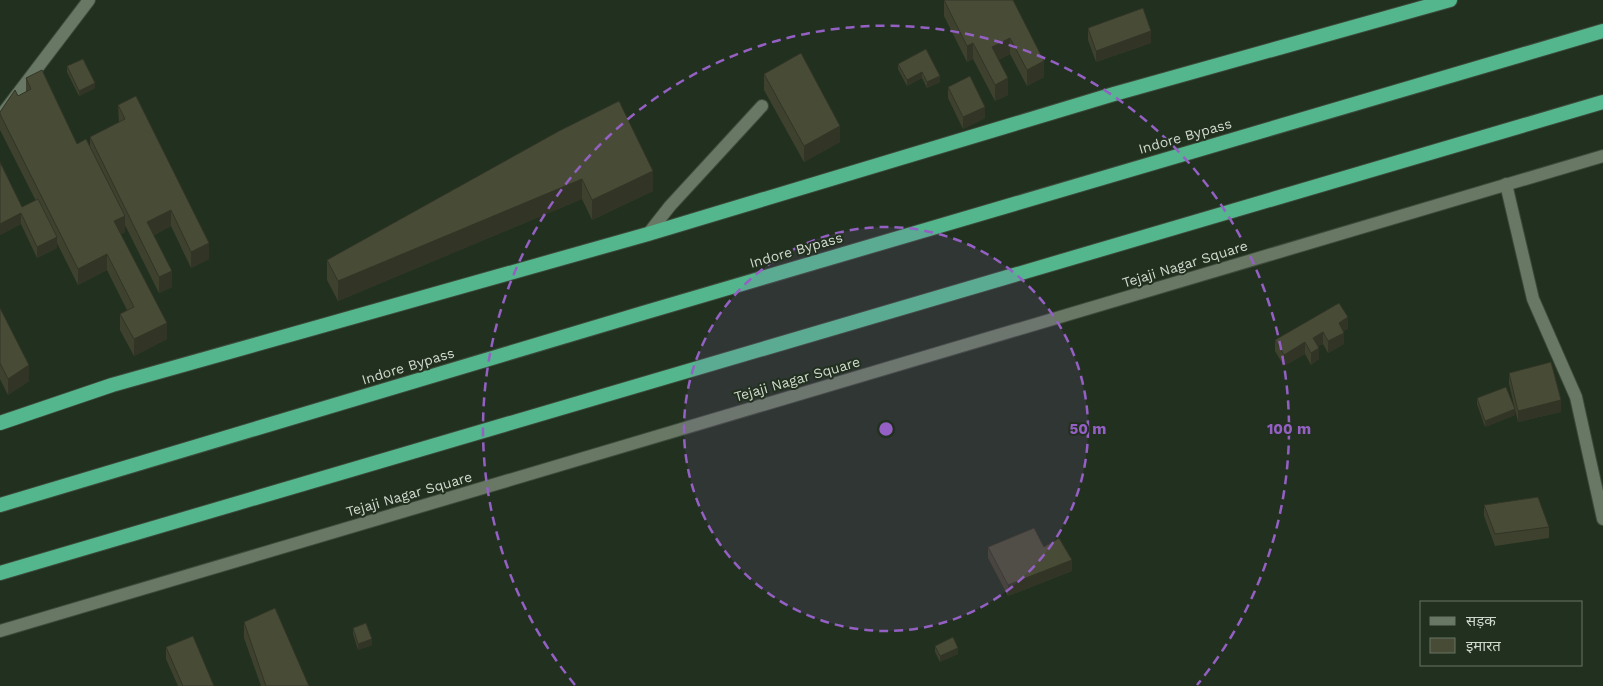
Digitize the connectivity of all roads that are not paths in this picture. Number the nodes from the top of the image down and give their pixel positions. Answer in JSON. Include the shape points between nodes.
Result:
{"nodes":[{"id":1,"x":90,"y":0,"type":"edge"},
{"id":2,"x":1450,"y":0,"type":"edge"},
{"id":3,"x":1603,"y":31,"type":"edge"},
{"id":4,"x":1603,"y":102,"type":"edge"},
{"id":5,"x":762,"y":106,"type":"dead end"},
{"id":6,"x":0,"y":118,"type":"edge"},
{"id":7,"x":1603,"y":156,"type":"edge"},
{"id":8,"x":1506,"y":184,"type":"junction"},
{"id":9,"x":648,"y":234,"type":"junction"},
{"id":10,"x":0,"y":424,"type":"edge"},
{"id":11,"x":0,"y":505,"type":"edge"},
{"id":12,"x":1603,"y":519,"type":"edge"},
{"id":13,"x":0,"y":573,"type":"edge"},
{"id":14,"x":0,"y":631,"type":"edge"}],
"edges":[{"from":1,"to":6,"type":"street"},
{"from":2,"to":9,"type":"highway","via":[[1114,94]]},
{"from":3,"to":11,"type":"highway","name":"Indore Bypass","via":[[642,312]]},
{"from":4,"to":13,"type":"highway"},
{"from":5,"to":9,"type":"street"},
{"from":7,"to":8,"type":"street","name":"Tejaji Nagar Square"},
{"from":8,"to":12,"type":"street","via":[[1533,299],[1576,397]]},
{"from":8,"to":14,"type":"street","name":"Tejaji Nagar Square"},
{"from":9,"to":10,"type":"highway","via":[[112,384]]}]}
